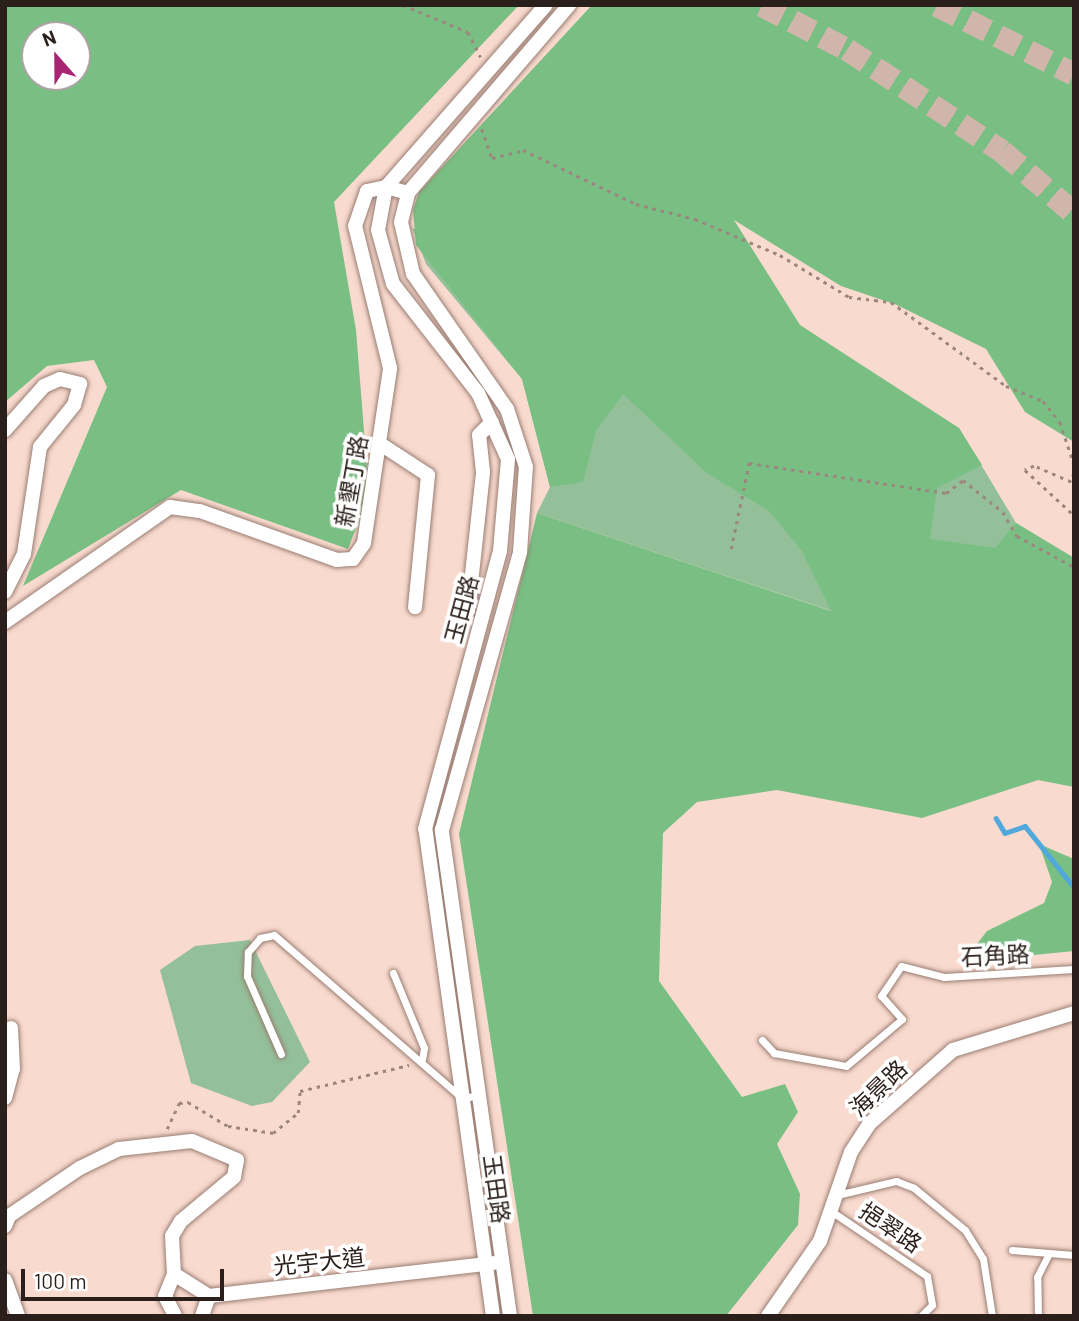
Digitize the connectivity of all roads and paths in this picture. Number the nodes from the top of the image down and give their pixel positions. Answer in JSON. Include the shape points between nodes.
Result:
{"nodes":[{"id":1,"x":403,"y":5,"type":"edge"},
{"id":2,"x":545,"y":5,"type":"edge"},
{"id":3,"x":569,"y":5,"type":"edge"},
{"id":4,"x":489,"y":68,"type":"junction"},
{"id":5,"x":479,"y":108,"type":"junction"},
{"id":6,"x":386,"y":187,"type":"junction"},
{"id":7,"x":408,"y":193,"type":"junction"},
{"id":8,"x":492,"y":422,"type":"junction"},
{"id":9,"x":5,"y":430,"type":"edge"},
{"id":10,"x":382,"y":446,"type":"junction"},
{"id":11,"x":1074,"y":464,"type":"edge"},
{"id":12,"x":1074,"y":473,"type":"edge"},
{"id":13,"x":1074,"y":515,"type":"edge"},
{"id":14,"x":731,"y":549,"type":"dead end"},
{"id":15,"x":1074,"y":567,"type":"edge"},
{"id":16,"x":5,"y":592,"type":"edge"},
{"id":17,"x":415,"y":607,"type":"dead end"},
{"id":18,"x":468,"y":611,"type":"dead end"},
{"id":19,"x":5,"y":622,"type":"edge"},
{"id":20,"x":1074,"y":969,"type":"edge"},
{"id":21,"x":393,"y":973,"type":"dead end"},
{"id":22,"x":1074,"y":1013,"type":"edge"},
{"id":23,"x":11,"y":1028,"type":"dead end"},
{"id":24,"x":762,"y":1040,"type":"dead end"},
{"id":25,"x":281,"y":1055,"type":"dead end"},
{"id":26,"x":422,"y":1059,"type":"junction"},
{"id":27,"x":482,"y":1095,"type":"junction"},
{"id":28,"x":5,"y":1098,"type":"edge"},
{"id":29,"x":462,"y":1098,"type":"junction"},
{"id":30,"x":162,"y":1141,"type":"junction"},
{"id":31,"x":836,"y":1195,"type":"junction"},
{"id":32,"x":831,"y":1211,"type":"junction"},
{"id":33,"x":5,"y":1226,"type":"edge"},
{"id":34,"x":1012,"y":1250,"type":"dead end"},
{"id":35,"x":1048,"y":1255,"type":"junction"},
{"id":36,"x":1074,"y":1255,"type":"edge"},
{"id":37,"x":501,"y":1260,"type":"junction"},
{"id":38,"x":485,"y":1266,"type":"junction"},
{"id":39,"x":174,"y":1274,"type":"junction"},
{"id":40,"x":5,"y":1280,"type":"edge"},
{"id":41,"x":209,"y":1296,"type":"junction"},
{"id":42,"x":18,"y":1316,"type":"edge"},
{"id":43,"x":175,"y":1316,"type":"edge"},
{"id":44,"x":202,"y":1316,"type":"edge"},
{"id":45,"x":493,"y":1316,"type":"edge"},
{"id":46,"x":510,"y":1316,"type":"edge"},
{"id":47,"x":768,"y":1316,"type":"edge"},
{"id":48,"x":921,"y":1316,"type":"edge"},
{"id":49,"x":992,"y":1316,"type":"edge"},
{"id":50,"x":1038,"y":1316,"type":"edge"}],
"edges":[{"from":1,"to":4,"type":"path","via":[[468,32]]},
{"from":2,"to":4,"type":"street","name":"玉田路"},
{"from":3,"to":5,"type":"street"},
{"from":4,"to":6,"type":"street","name":"玉田路"},
{"from":5,"to":7,"type":"street"},
{"from":5,"to":11,"type":"path","via":[[482,142],[492,158],[523,150],[636,204],[695,219],[780,255],[849,297],[891,302],[1006,386],[1043,401],[1060,422]]},
{"from":6,"to":7,"type":"street"},
{"from":6,"to":8,"type":"street","name":"玉田路","via":[[379,218],[381,258]]},
{"from":6,"to":10,"type":"street","name":"新墾丁路","via":[[368,191],[355,226],[390,368]]},
{"from":7,"to":27,"type":"street","name":"玉田路","via":[[401,222],[413,274],[507,409],[526,467],[520,552],[442,830]]},
{"from":8,"to":18,"type":"street","via":[[479,435],[484,472]]},
{"from":8,"to":29,"type":"street","name":"玉田路","via":[[508,459],[500,551],[425,829]]},
{"from":9,"to":16,"type":"street","via":[[44,386],[60,379],[80,384],[74,405],[40,447],[24,554]]},
{"from":10,"to":17,"type":"street","via":[[428,475]]},
{"from":10,"to":19,"type":"street","name":"新墾丁路","via":[[364,542],[353,559],[337,560],[200,511],[170,507]]},
{"from":12,"to":13,"type":"path","via":[[1071,482],[1034,466],[1025,470]]},
{"from":14,"to":15,"type":"path","via":[[749,463],[946,493],[963,480],[1003,512],[1017,536]]},
{"from":20,"to":24,"type":"lane","name":"石角路","via":[[944,976],[901,966],[881,996],[902,1019],[846,1066],[774,1053]]},
{"from":21,"to":26,"type":"lane","via":[[424,1048]]},
{"from":22,"to":31,"type":"street","name":"海景路","via":[[953,1050],[869,1124]]},
{"from":23,"to":28,"type":"street","via":[[13,1069]]},
{"from":25,"to":26,"type":"lane","via":[[247,976],[248,952],[260,937],[274,935],[381,1032]]},
{"from":26,"to":29,"type":"lane"},
{"from":26,"to":30,"type":"path","via":[[300,1091],[298,1113],[273,1133],[228,1126],[188,1102],[179,1103]]},
{"from":27,"to":29,"type":"lane"},
{"from":27,"to":37,"type":"street","name":"玉田路"},
{"from":29,"to":38,"type":"street","name":"玉田路"},
{"from":30,"to":33,"type":"street","via":[[119,1149],[80,1168],[9,1216]]},
{"from":30,"to":39,"type":"street","via":[[192,1142],[237,1160],[234,1177],[181,1221],[172,1236]]},
{"from":31,"to":32,"type":"street","name":"海景路"},
{"from":31,"to":49,"type":"lane","via":[[896,1181],[914,1188],[965,1230],[983,1259]]},
{"from":32,"to":47,"type":"street","name":"海景路","via":[[801,1275]]},
{"from":32,"to":48,"type":"lane","name":"挹翠路","via":[[927,1276],[932,1304]]},
{"from":34,"to":35,"type":"lane"},
{"from":35,"to":36,"type":"lane"},
{"from":35,"to":50,"type":"lane","via":[[1037,1277]]},
{"from":37,"to":38,"type":"street","name":"光宇大道"},
{"from":37,"to":46,"type":"street","name":"玉田路"},
{"from":38,"to":41,"type":"street","name":"光宇大道"},
{"from":38,"to":45,"type":"street","name":"玉田路"},
{"from":39,"to":41,"type":"street"},
{"from":39,"to":43,"type":"street","via":[[164,1296]]},
{"from":40,"to":42,"type":"street"},
{"from":41,"to":44,"type":"street"}]}
